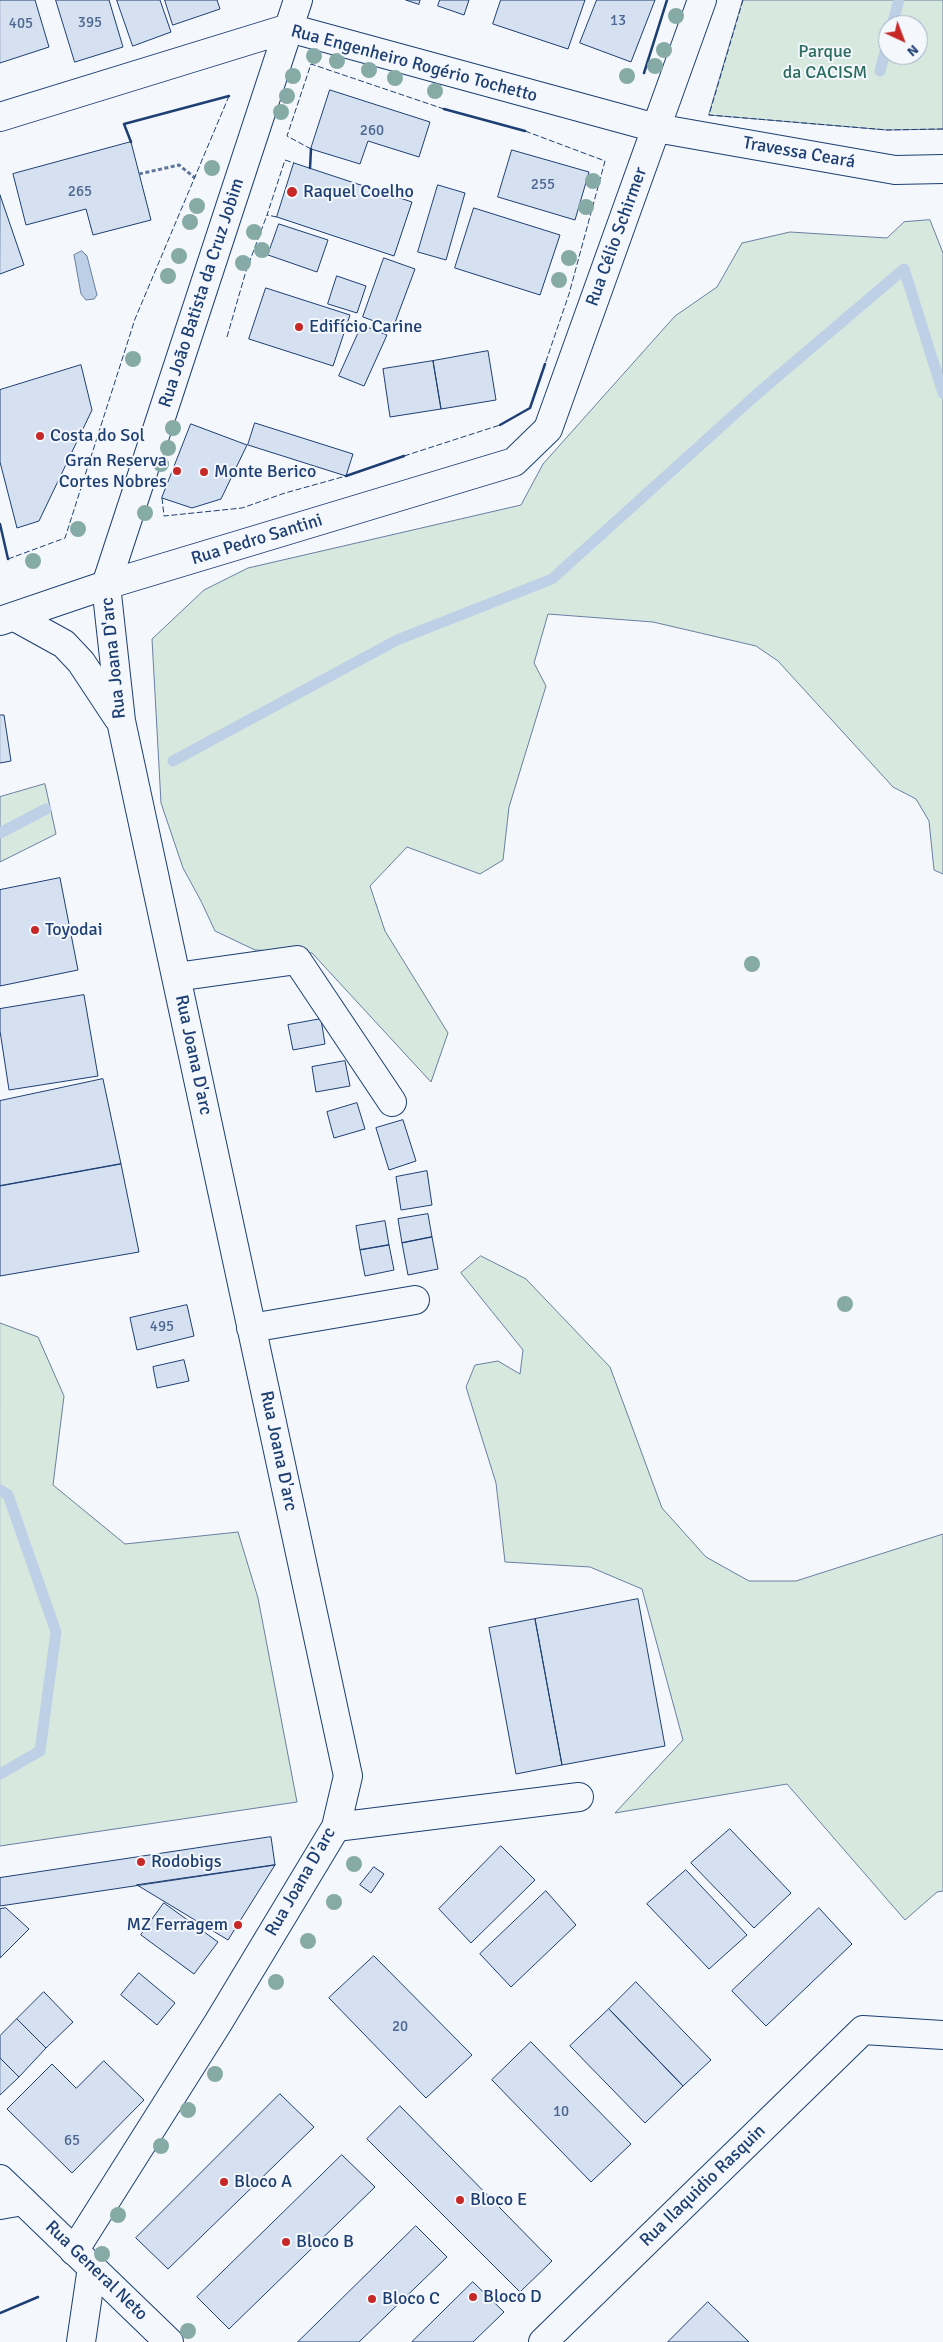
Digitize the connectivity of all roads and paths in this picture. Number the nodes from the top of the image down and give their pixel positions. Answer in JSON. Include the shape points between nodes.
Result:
{"nodes":[{"id":1,"x":298,"y":0,"type":"edge"},
{"id":2,"x":702,"y":0,"type":"edge"},
{"id":3,"x":289,"y":28,"type":"junction"},
{"id":4,"x":0,"y":117,"type":"edge"},
{"id":5,"x":656,"y":128,"type":"junction"},
{"id":6,"x":943,"y":169,"type":"edge"},
{"id":7,"x":139,"y":174,"type":"dead end"},
{"id":8,"x":194,"y":178,"type":"dead end"},
{"id":9,"x":514,"y":462,"type":"joint"},
{"id":10,"x":106,"y":585,"type":"junction"},
{"id":11,"x":8,"y":619,"type":"edge"},
{"id":12,"x":121,"y":721,"type":"junction"},
{"id":13,"x":176,"y":977,"type":"junction"},
{"id":14,"x":392,"y":1102,"type":"dead end"},
{"id":15,"x":415,"y":1300,"type":"dead end"},
{"id":16,"x":251,"y":1328,"type":"junction"},
{"id":17,"x":579,"y":1797,"type":"dead end"},
{"id":18,"x":336,"y":1827,"type":"junction"},
{"id":19,"x":943,"y":2035,"type":"edge"},
{"id":20,"x":0,"y":2179,"type":"edge"},
{"id":21,"x":11,"y":2203,"type":"edge"},
{"id":22,"x":83,"y":2259,"type":"junction"},
{"id":23,"x":81,"y":2342,"type":"edge"},
{"id":24,"x":169,"y":2342,"type":"edge"},
{"id":25,"x":543,"y":2342,"type":"edge"}],
"edges":[{"from":1,"to":3,"type":"street","name":"Rua João Batista da Cruz Jobim"},
{"from":2,"to":5,"type":"street","name":"Rua Célio Schirmer"},
{"from":3,"to":4,"type":"street","name":"Rua Engenheiro Rogério Tochetto"},
{"from":3,"to":5,"type":"street","name":"Rua Engenheiro Rogério Tochetto"},
{"from":3,"to":10,"type":"street","name":"Rua João Batista da Cruz Jobim"},
{"from":5,"to":6,"type":"street","name":"Travessa Ceará","via":[[895,170]]},
{"from":5,"to":9,"type":"street","name":"Rua Célio Schirmer","via":[[548,429]]},
{"from":7,"to":8,"type":"path","via":[[179,166]]},
{"from":9,"to":10,"type":"street","name":"Rua Pedro Santini"},
{"from":10,"to":11,"type":"street","name":"Rua Pedro Santini"},
{"from":10,"to":12,"type":"street","name":"Rua Joana D'arc"},
{"from":11,"to":12,"type":"street","via":[[64,644],[81,662]]},
{"from":12,"to":13,"type":"street","name":"Rua Joana D'arc"},
{"from":13,"to":14,"type":"street","via":[[297,960]]},
{"from":13,"to":16,"type":"street","name":"Rua Joana D'arc"},
{"from":15,"to":16,"type":"street"},
{"from":16,"to":18,"type":"street","name":"Rua Joana D'arc","via":[[348,1776]]},
{"from":17,"to":18,"type":"street"},
{"from":18,"to":22,"type":"street","name":"Rua Joana D'arc","via":[[218,2023]]},
{"from":19,"to":25,"type":"street","name":"Rua Ilaquidio Rasquin","via":[[864,2030]]},
{"from":20,"to":21,"type":"street","name":"Rua General Neto"},
{"from":21,"to":22,"type":"street","name":"Rua General Neto"},
{"from":22,"to":23,"type":"street","name":"Rua Joana D'arc"},
{"from":22,"to":24,"type":"street","name":"Rua General Neto"}]}
